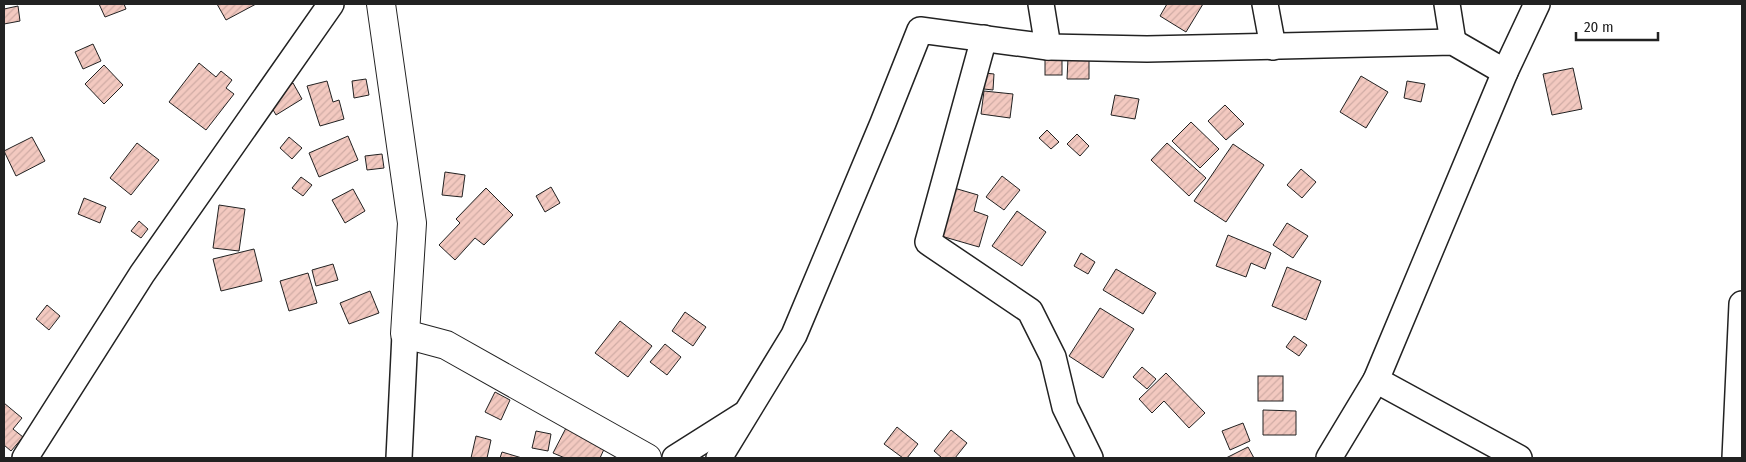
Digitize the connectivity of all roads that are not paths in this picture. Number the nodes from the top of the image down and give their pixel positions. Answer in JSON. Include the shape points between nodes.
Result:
{"nodes":[{"id":1,"x":331,"y":4,"type":"edge"},
{"id":2,"x":381,"y":4,"type":"edge"},
{"id":3,"x":1041,"y":4,"type":"edge"},
{"id":4,"x":1265,"y":4,"type":"edge"},
{"id":5,"x":1446,"y":4,"type":"edge"},
{"id":6,"x":1537,"y":4,"type":"edge"},
{"id":7,"x":984,"y":38,"type":"junction"},
{"id":8,"x":1453,"y":42,"type":"junction"},
{"id":9,"x":1048,"y":47,"type":"junction"},
{"id":10,"x":1273,"y":47,"type":"junction"},
{"id":11,"x":1505,"y":72,"type":"junction"},
{"id":12,"x":1742,"y":304,"type":"edge"},
{"id":13,"x":405,"y":334,"type":"junction"},
{"id":14,"x":1376,"y":380,"type":"junction"},
{"id":15,"x":748,"y":412,"type":"junction"},
{"id":16,"x":25,"y":458,"type":"edge"},
{"id":17,"x":399,"y":458,"type":"edge"},
{"id":18,"x":647,"y":458,"type":"edge"},
{"id":19,"x":675,"y":458,"type":"edge"},
{"id":20,"x":719,"y":458,"type":"edge"},
{"id":21,"x":1090,"y":458,"type":"edge"},
{"id":22,"x":1329,"y":458,"type":"edge"},
{"id":23,"x":1519,"y":458,"type":"edge"},
{"id":24,"x":1734,"y":458,"type":"edge"}],
"edges":[{"from":1,"to":16,"type":"street","via":[[142,274]]},
{"from":2,"to":13,"type":"street","via":[[412,223]]},
{"from":3,"to":9,"type":"street"},
{"from":4,"to":10,"type":"street"},
{"from":5,"to":8,"type":"street"},
{"from":6,"to":11,"type":"street"},
{"from":7,"to":9,"type":"street"},
{"from":7,"to":15,"type":"street","via":[[920,30],[794,335]]},
{"from":7,"to":21,"type":"street","via":[[928,242],[1030,311],[1053,357],[1065,407]]},
{"from":8,"to":10,"type":"street"},
{"from":8,"to":11,"type":"street"},
{"from":9,"to":10,"type":"street"},
{"from":11,"to":14,"type":"street"},
{"from":12,"to":24,"type":"street"},
{"from":13,"to":17,"type":"street"},
{"from":13,"to":18,"type":"street","via":[[446,345]]},
{"from":14,"to":22,"type":"street"},
{"from":14,"to":23,"type":"street"},
{"from":15,"to":19,"type":"street"},
{"from":15,"to":20,"type":"street"}]}
